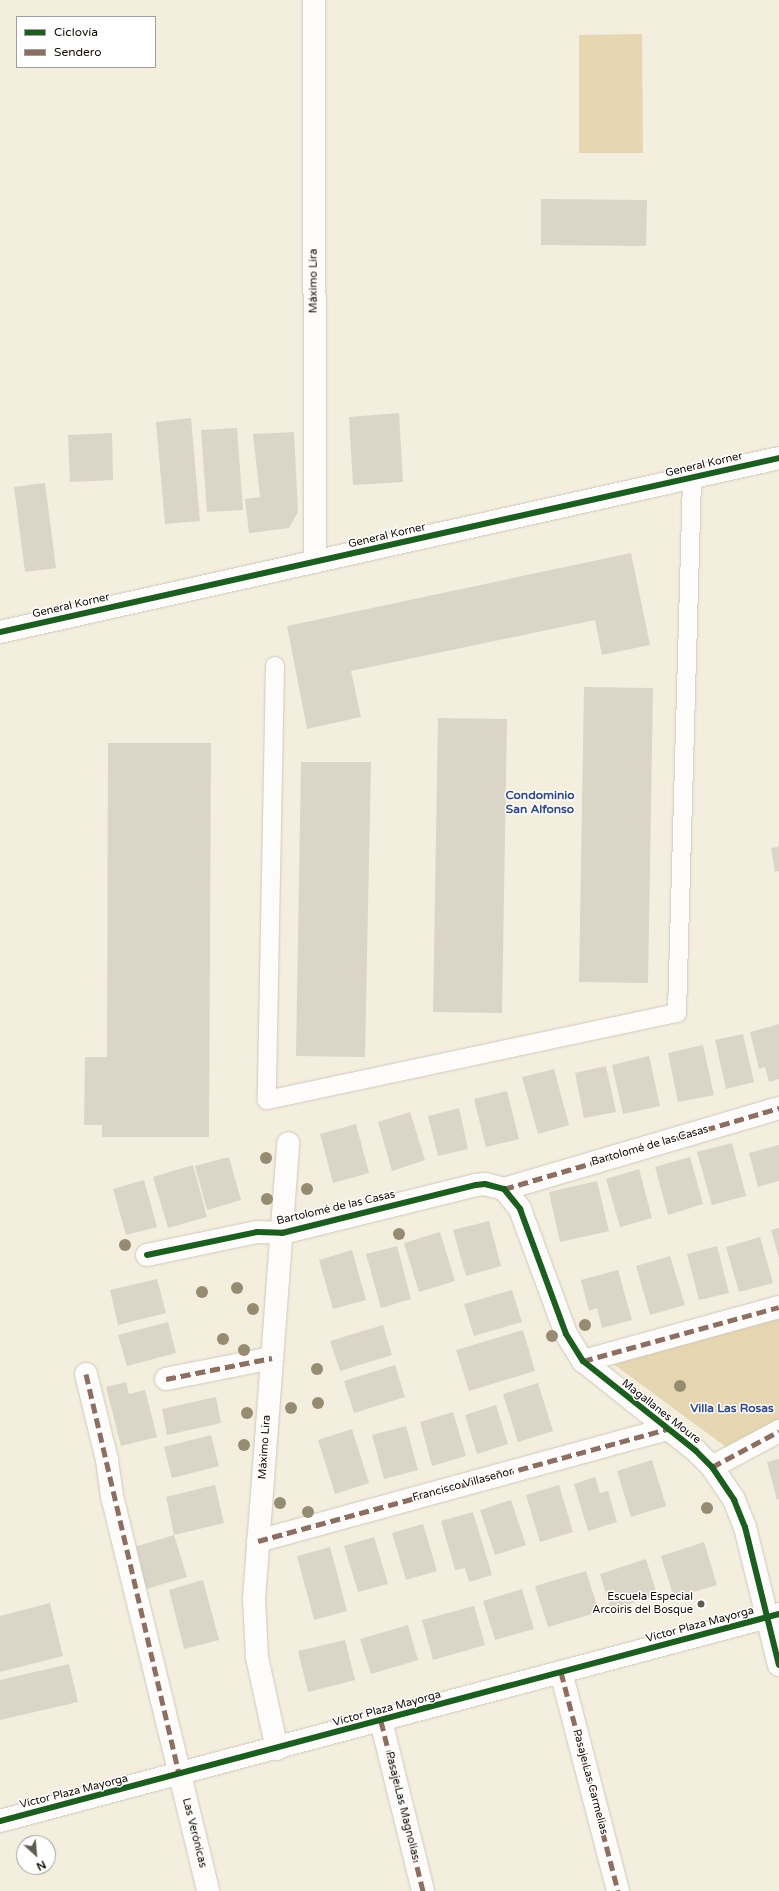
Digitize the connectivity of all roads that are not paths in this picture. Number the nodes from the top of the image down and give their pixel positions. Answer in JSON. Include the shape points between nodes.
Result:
{"nodes":[{"id":1,"x":314,"y":0,"type":"edge"},
{"id":2,"x":779,"y":458,"type":"edge"},
{"id":3,"x":692,"y":478,"type":"junction"},
{"id":4,"x":315,"y":562,"type":"junction"},
{"id":5,"x":0,"y":632,"type":"edge"},
{"id":6,"x":276,"y":666,"type":"dead end"},
{"id":7,"x":779,"y":1108,"type":"edge"},
{"id":8,"x":288,"y":1143,"type":"dead end"},
{"id":9,"x":504,"y":1189,"type":"junction"},
{"id":10,"x":282,"y":1233,"type":"junction"},
{"id":11,"x":147,"y":1255,"type":"dead end"},
{"id":12,"x":779,"y":1307,"type":"edge"},
{"id":13,"x":272,"y":1358,"type":"junction"},
{"id":14,"x":583,"y":1361,"type":"junction"},
{"id":15,"x":86,"y":1374,"type":"dead end"},
{"id":16,"x":166,"y":1379,"type":"dead end"},
{"id":17,"x":668,"y":1429,"type":"junction"},
{"id":18,"x":779,"y":1431,"type":"edge"},
{"id":19,"x":712,"y":1467,"type":"junction"},
{"id":20,"x":258,"y":1541,"type":"junction"},
{"id":21,"x":773,"y":1615,"type":"edge"},
{"id":22,"x":779,"y":1665,"type":"edge"},
{"id":23,"x":561,"y":1672,"type":"junction"},
{"id":24,"x":381,"y":1721,"type":"junction"},
{"id":25,"x":277,"y":1749,"type":"junction"},
{"id":26,"x":178,"y":1775,"type":"junction"},
{"id":27,"x":0,"y":1821,"type":"edge"},
{"id":28,"x":208,"y":1891,"type":"edge"},
{"id":29,"x":422,"y":1891,"type":"edge"},
{"id":30,"x":618,"y":1891,"type":"edge"}],
"edges":[{"from":1,"to":4,"type":"street","name":"Máximo Lira"},
{"from":2,"to":3,"type":"street","name":"General Korner"},
{"from":3,"to":4,"type":"street","name":"General Korner"},
{"from":3,"to":6,"type":"lane","via":[[677,1013],[267,1100]]},
{"from":4,"to":5,"type":"street","name":"General Korner"},
{"from":7,"to":9,"type":"street","name":"Bartolomé de las Casas"},
{"from":8,"to":10,"type":"street","name":"Máximo Lira"},
{"from":9,"to":10,"type":"street","name":"Bartolomé de las Casas","via":[[486,1184],[476,1185]]},
{"from":9,"to":14,"type":"street","name":"Magallanes Moure","via":[[520,1209],[566,1334]]},
{"from":10,"to":11,"type":"street","name":"Bartolomé de las Casas","via":[[257,1232]]},
{"from":10,"to":13,"type":"street","name":"Máximo Lira"},
{"from":12,"to":14,"type":"street"},
{"from":13,"to":16,"type":"street"},
{"from":13,"to":20,"type":"street","name":"Máximo Lira"},
{"from":14,"to":17,"type":"street","name":"Magallanes Moure"},
{"from":15,"to":26,"type":"street","name":"Las Verónicas"},
{"from":17,"to":19,"type":"street","name":"Magallanes Moure"},
{"from":17,"to":20,"type":"street","name":"Francisco Villaseñor"},
{"from":18,"to":19,"type":"street"},
{"from":19,"to":21,"type":"street","name":"Magallanes Moure","via":[[740,1513]]},
{"from":20,"to":25,"type":"street","name":"Máximo Lira","via":[[254,1599],[257,1657]]},
{"from":21,"to":22,"type":"street","name":"Magallanes Moure"},
{"from":21,"to":23,"type":"street","name":"Víctor Plaza Mayorga"},
{"from":23,"to":24,"type":"street","name":"Víctor Plaza Mayorga"},
{"from":23,"to":30,"type":"street","name":"Pasaje Las Carmelias"},
{"from":24,"to":25,"type":"street","name":"Víctor Plaza Mayorga"},
{"from":24,"to":29,"type":"street","name":"Pasaje Las Magnolias"},
{"from":25,"to":26,"type":"street","name":"Víctor Plaza Mayorga"},
{"from":26,"to":27,"type":"street","name":"Víctor Plaza Mayorga"},
{"from":26,"to":28,"type":"street","name":"Las Verónicas"}]}
